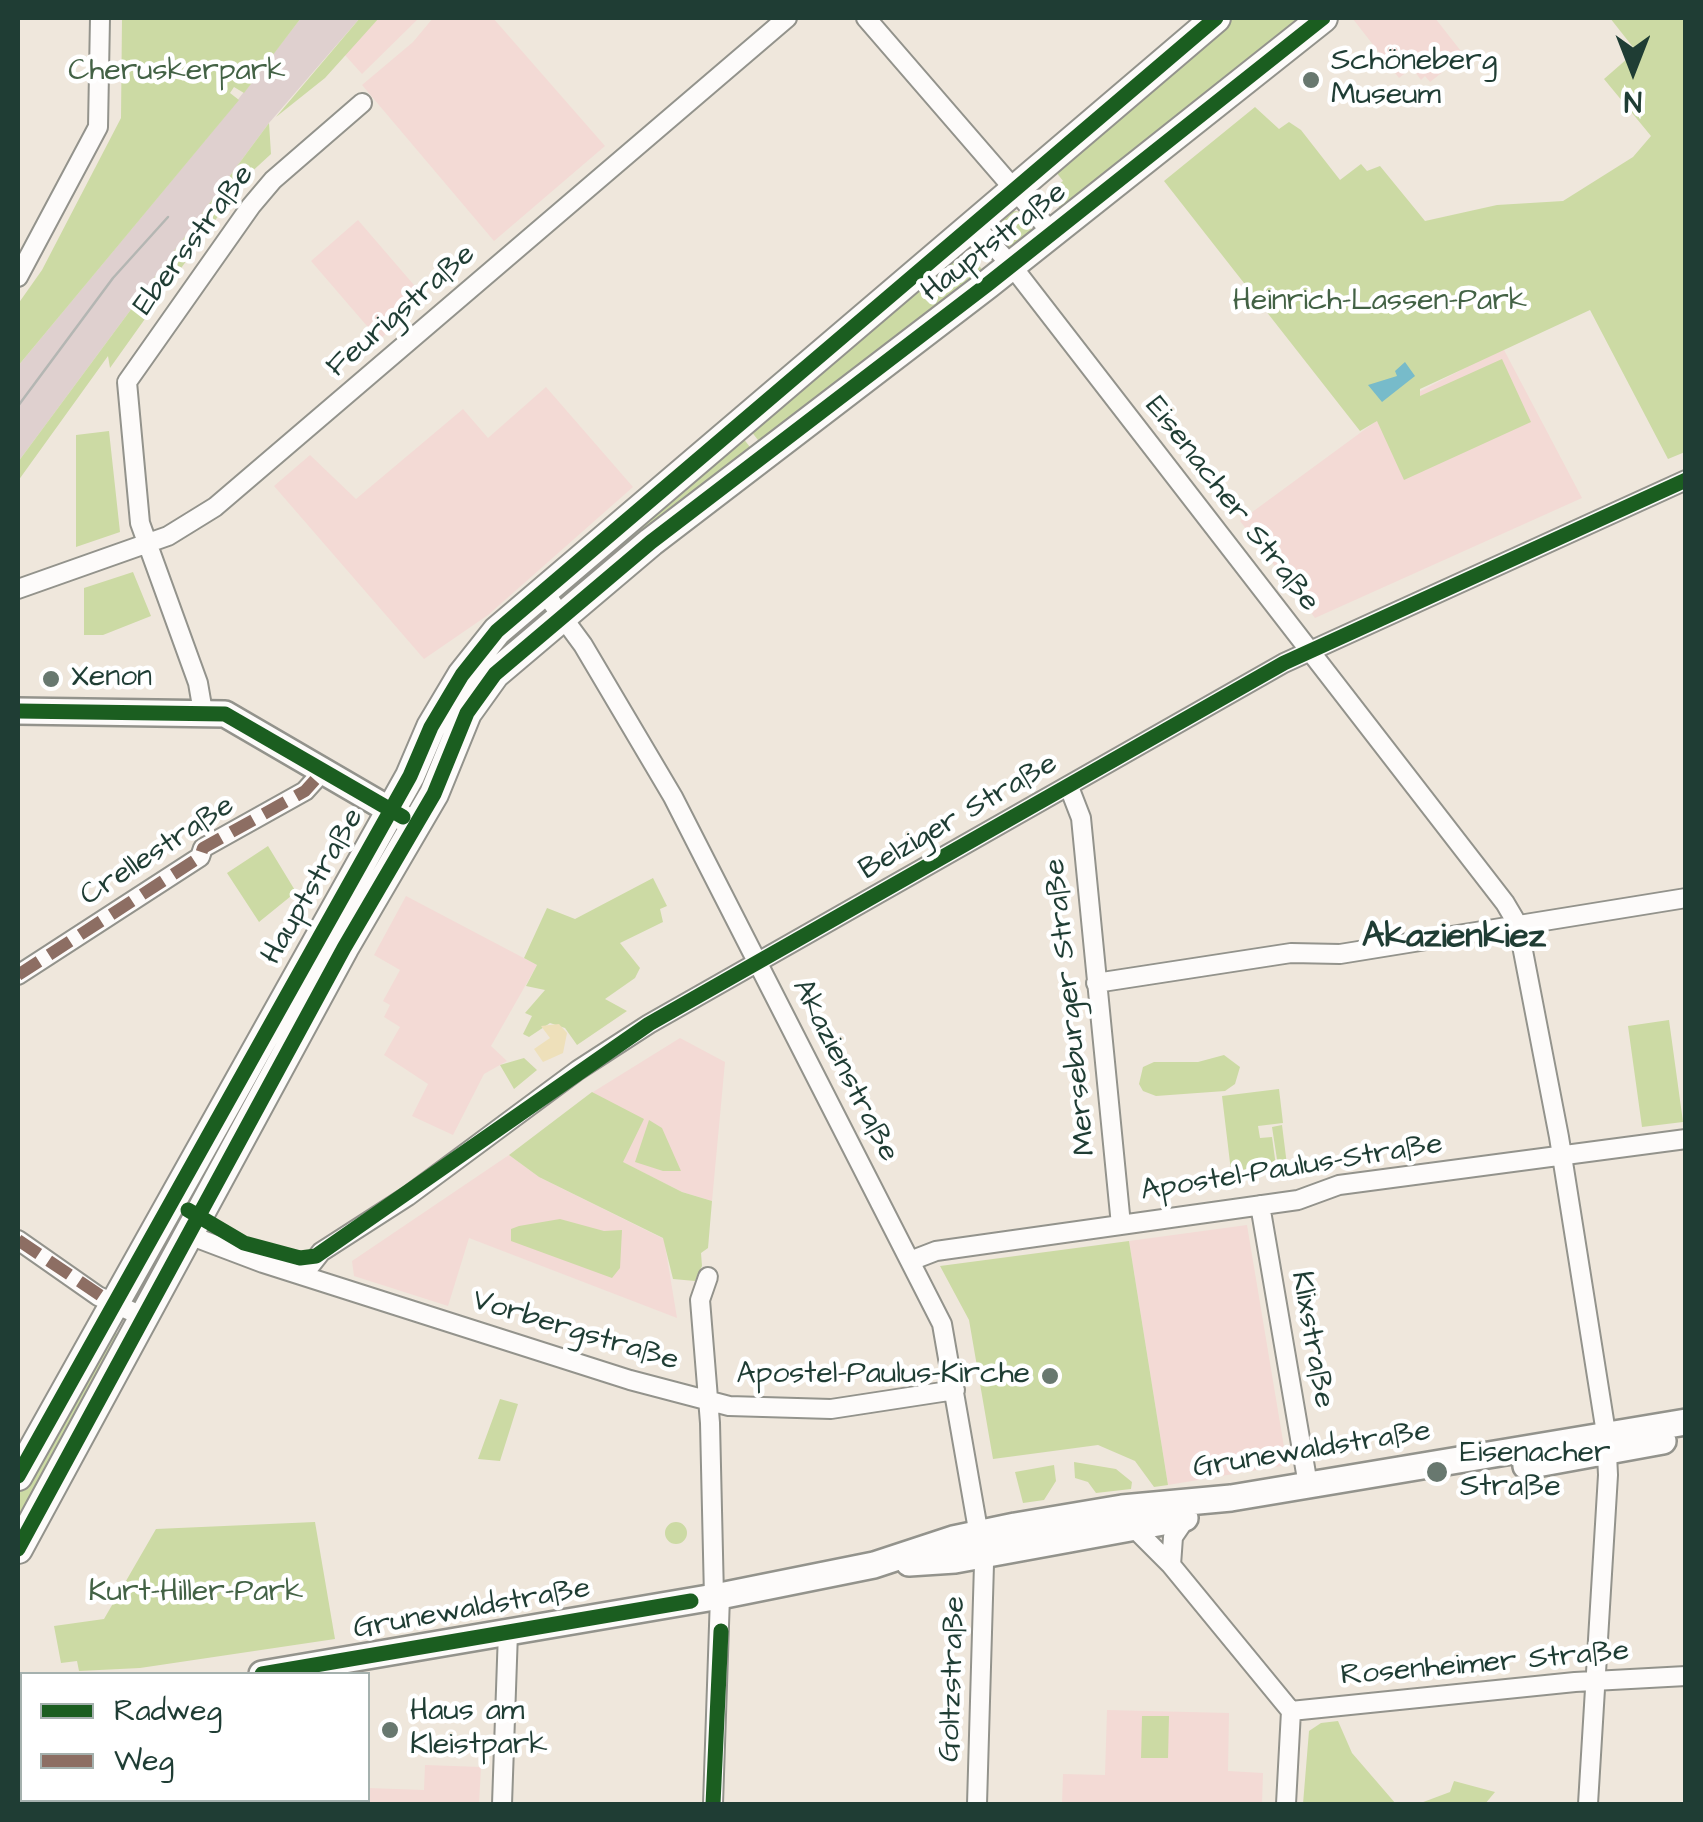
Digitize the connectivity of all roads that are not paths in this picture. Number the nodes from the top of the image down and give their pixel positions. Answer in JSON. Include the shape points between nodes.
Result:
{"nodes":[{"id":1,"x":100,"y":18,"type":"edge"},
{"id":2,"x":787,"y":18,"type":"edge"},
{"id":3,"x":866,"y":18,"type":"edge"},
{"id":4,"x":1216,"y":18,"type":"edge"},
{"id":5,"x":1324,"y":18,"type":"edge"},
{"id":6,"x":362,"y":103,"type":"dead end"},
{"id":7,"x":1017,"y":192,"type":"junction"},
{"id":8,"x":976,"y":227,"type":"junction"},
{"id":9,"x":1052,"y":233,"type":"junction"},
{"id":10,"x":1012,"y":266,"type":"junction"},
{"id":11,"x":18,"y":277,"type":"edge"},
{"id":12,"x":1686,"y":480,"type":"edge"},
{"id":13,"x":147,"y":544,"type":"junction"},
{"id":14,"x":18,"y":590,"type":"edge"},
{"id":15,"x":553,"y":604,"type":"junction"},
{"id":16,"x":1309,"y":650,"type":"junction"},
{"id":17,"x":18,"y":711,"type":"edge"},
{"id":18,"x":202,"y":712,"type":"junction"},
{"id":19,"x":324,"y":770,"type":"junction"},
{"id":20,"x":1069,"y":787,"type":"junction"},
{"id":21,"x":390,"y":810,"type":"junction"},
{"id":22,"x":415,"y":825,"type":"junction"},
{"id":23,"x":1686,"y":898,"type":"edge"},
{"id":24,"x":1518,"y":925,"type":"junction"},
{"id":25,"x":758,"y":964,"type":"junction"},
{"id":26,"x":18,"y":975,"type":"edge"},
{"id":27,"x":1096,"y":983,"type":"junction"},
{"id":28,"x":1686,"y":1139,"type":"edge"},
{"id":29,"x":1562,"y":1155,"type":"junction"},
{"id":30,"x":1260,"y":1205,"type":"junction"},
{"id":31,"x":1121,"y":1225,"type":"junction"},
{"id":32,"x":189,"y":1234,"type":"junction"},
{"id":33,"x":18,"y":1240,"type":"edge"},
{"id":34,"x":910,"y":1261,"type":"junction"},
{"id":35,"x":303,"y":1275,"type":"junction"},
{"id":36,"x":708,"y":1277,"type":"dead end"},
{"id":37,"x":113,"y":1304,"type":"junction"},
{"id":38,"x":146,"y":1318,"type":"junction"},
{"id":39,"x":955,"y":1390,"type":"junction"},
{"id":40,"x":708,"y":1402,"type":"junction"},
{"id":41,"x":1686,"y":1422,"type":"edge"},
{"id":42,"x":1686,"y":1437,"type":"edge"},
{"id":43,"x":1607,"y":1443,"type":"junction"},
{"id":44,"x":18,"y":1476,"type":"edge"},
{"id":45,"x":1308,"y":1485,"type":"junction"},
{"id":46,"x":1186,"y":1518,"type":"junction"},
{"id":47,"x":1068,"y":1527,"type":"junction"},
{"id":48,"x":1134,"y":1527,"type":"junction"},
{"id":49,"x":981,"y":1544,"type":"junction"},
{"id":50,"x":18,"y":1549,"type":"edge"},
{"id":51,"x":1172,"y":1566,"type":"junction"},
{"id":52,"x":717,"y":1597,"type":"junction"},
{"id":53,"x":508,"y":1632,"type":"junction"},
{"id":54,"x":274,"y":1672,"type":"edge"},
{"id":55,"x":1686,"y":1676,"type":"edge"},
{"id":56,"x":1595,"y":1680,"type":"junction"},
{"id":57,"x":1290,"y":1712,"type":"junction"},
{"id":58,"x":502,"y":1804,"type":"edge"},
{"id":59,"x":713,"y":1804,"type":"edge"},
{"id":60,"x":977,"y":1804,"type":"edge"},
{"id":61,"x":1286,"y":1804,"type":"edge"},
{"id":62,"x":1588,"y":1804,"type":"edge"}],
"edges":[{"from":1,"to":11,"type":"street","via":[[98,128]]},
{"from":2,"to":13,"type":"street","name":"Feurigstraße","via":[[255,474],[215,506]]},
{"from":3,"to":7,"type":"street"},
{"from":4,"to":7,"type":"main road","name":"Hauptstraße"},
{"from":5,"to":9,"type":"main road","name":"Hauptstraße"},
{"from":6,"to":13,"type":"street","name":"Ebersstraße","via":[[251,206],[126,382]]},
{"from":7,"to":8,"type":"main road","name":"Hauptstraße"},
{"from":7,"to":9,"type":"street"},
{"from":8,"to":10,"type":"street","name":"Eisenacher Straße"},
{"from":8,"to":15,"type":"main road","name":"Hauptstraße"},
{"from":9,"to":10,"type":"main road","name":"Hauptstraße"},
{"from":10,"to":15,"type":"main road","name":"Hauptstraße"},
{"from":10,"to":16,"type":"street","name":"Eisenacher Straße"},
{"from":12,"to":16,"type":"street","name":"Belziger Straße"},
{"from":13,"to":14,"type":"street","name":"Feurigstraße"},
{"from":13,"to":18,"type":"street","via":[[198,683]]},
{"from":15,"to":21,"type":"main road","name":"Hauptstraße","via":[[498,631],[462,675]]},
{"from":15,"to":22,"type":"main road","name":"Hauptstraße","via":[[482,690]]},
{"from":15,"to":25,"type":"street","name":"Akazienstraße","via":[[674,797]]},
{"from":16,"to":20,"type":"street","name":"Belziger Straße"},
{"from":16,"to":24,"type":"street","name":"Eisenacher Straße"},
{"from":17,"to":18,"type":"main road"},
{"from":18,"to":19,"type":"main road","via":[[234,717]]},
{"from":19,"to":21,"type":"main road"},
{"from":19,"to":26,"type":"street","name":"Crellestraße","via":[[304,790],[203,848],[200,857]]},
{"from":20,"to":25,"type":"street","name":"Belziger Straße"},
{"from":20,"to":27,"type":"street","name":"Merseburger Straße","via":[[1080,818]]},
{"from":21,"to":22,"type":"main road"},
{"from":21,"to":37,"type":"main road","name":"Hauptstraße"},
{"from":22,"to":32,"type":"main road","name":"Hauptstraße"},
{"from":23,"to":24,"type":"street"},
{"from":24,"to":27,"type":"street"},
{"from":24,"to":29,"type":"street","name":"Eisenacher Straße"},
{"from":25,"to":34,"type":"street","name":"Akazienstraße"},
{"from":25,"to":35,"type":"street","name":"Belziger Straße","via":[[578,1070],[321,1252]]},
{"from":27,"to":31,"type":"street","name":"Merseburger Straße"},
{"from":28,"to":29,"type":"street","name":"Apostel-Paulus-Straße"},
{"from":29,"to":30,"type":"street","name":"Apostel-Paulus-Straße","via":[[1339,1186]]},
{"from":29,"to":43,"type":"street","name":"Eisenacher Straße"},
{"from":30,"to":31,"type":"street","name":"Apostel-Paulus-Straße"},
{"from":30,"to":45,"type":"street","name":"Klixstraße"},
{"from":31,"to":34,"type":"street","name":"Apostel-Paulus-Straße","via":[[936,1250]]},
{"from":32,"to":35,"type":"street","name":"Vorbergstraße"},
{"from":32,"to":38,"type":"main road","name":"Hauptstraße"},
{"from":33,"to":37,"type":"street"},
{"from":34,"to":39,"type":"street","name":"Akazienstraße","via":[[942,1324]]},
{"from":35,"to":40,"type":"street","name":"Vorbergstraße"},
{"from":36,"to":40,"type":"street","via":[[700,1300]]},
{"from":37,"to":38,"type":"street"},
{"from":37,"to":44,"type":"main road","name":"Hauptstraße"},
{"from":38,"to":50,"type":"main road","name":"Hauptstraße"},
{"from":39,"to":40,"type":"street","name":"Vorbergstraße","via":[[806,1411]]},
{"from":39,"to":49,"type":"street","name":"Akazienstraße"},
{"from":40,"to":52,"type":"street"},
{"from":41,"to":43,"type":"main road","name":"Grunewaldstraße"},
{"from":42,"to":43,"type":"main road","name":"Grunewaldstraße"},
{"from":43,"to":45,"type":"main road","name":"Grunewaldstraße"},
{"from":43,"to":46,"type":"main road","name":"Grunewaldstraße"},
{"from":43,"to":56,"type":"street","name":"Eisenacher Straße"},
{"from":45,"to":47,"type":"main road","name":"Grunewaldstraße"},
{"from":46,"to":48,"type":"main road","name":"Grunewaldstraße"},
{"from":46,"to":51,"type":"street","via":[[1173,1537]]},
{"from":47,"to":48,"type":"main road","name":"Grunewaldstraße"},
{"from":47,"to":49,"type":"main road","name":"Grunewaldstraße"},
{"from":48,"to":51,"type":"street"},
{"from":49,"to":52,"type":"main road","name":"Grunewaldstraße"},
{"from":49,"to":60,"type":"street","name":"Goltzstraße"},
{"from":51,"to":57,"type":"street"},
{"from":52,"to":53,"type":"main road","name":"Grunewaldstraße"},
{"from":52,"to":59,"type":"street"},
{"from":53,"to":54,"type":"main road","name":"Grunewaldstraße"},
{"from":53,"to":58,"type":"street"},
{"from":55,"to":56,"type":"street","name":"Rosenheimer Straße"},
{"from":56,"to":57,"type":"street","name":"Rosenheimer Straße"},
{"from":56,"to":62,"type":"street","name":"Eisenacher Straße"},
{"from":57,"to":61,"type":"street"}]}
